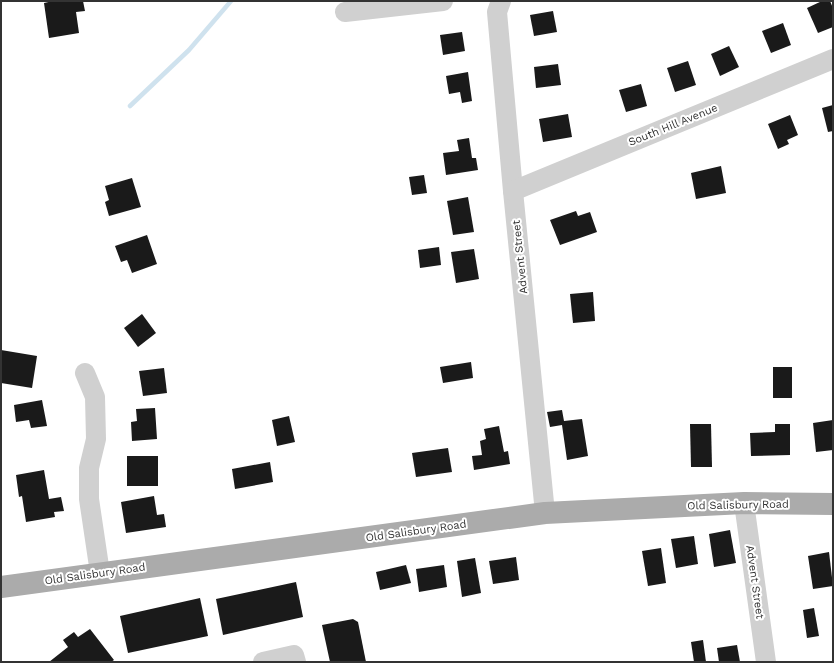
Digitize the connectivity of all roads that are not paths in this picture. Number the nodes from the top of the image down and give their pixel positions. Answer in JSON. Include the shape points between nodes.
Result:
{"nodes":[{"id":1,"x":444,"y":1,"type":"edge"},
{"id":2,"x":501,"y":1,"type":"edge"},
{"id":3,"x":345,"y":12,"type":"dead end"},
{"id":4,"x":833,"y":59,"type":"edge"},
{"id":5,"x":513,"y":191,"type":"junction"},
{"id":6,"x":85,"y":373,"type":"dead end"},
{"id":7,"x":744,"y":503,"type":"junction"},
{"id":8,"x":833,"y":504,"type":"edge"},
{"id":9,"x":545,"y":513,"type":"junction"},
{"id":10,"x":100,"y":573,"type":"junction"},
{"id":11,"x":1,"y":587,"type":"edge"},
{"id":12,"x":263,"y":662,"type":"edge"},
{"id":13,"x":296,"y":662,"type":"edge"},
{"id":14,"x":766,"y":662,"type":"edge"}],
"edges":[{"from":1,"to":3,"type":"street"},
{"from":2,"to":5,"type":"street","name":"Advent Street","via":[[497,12]]},
{"from":4,"to":5,"type":"street","name":"South Hill Avenue"},
{"from":5,"to":9,"type":"street","name":"Advent Street"},
{"from":6,"to":10,"type":"street","via":[[95,397],[96,439],[89,468],[89,499]]},
{"from":7,"to":8,"type":"main road","name":"Old Salisbury Road"},
{"from":7,"to":9,"type":"main road","name":"Old Salisbury Road"},
{"from":7,"to":14,"type":"street","name":"Advent Street"},
{"from":9,"to":10,"type":"main road","name":"Old Salisbury Road"},
{"from":10,"to":11,"type":"main road","name":"Old Salisbury Road"},
{"from":12,"to":13,"type":"street","via":[[294,656]]}]}
